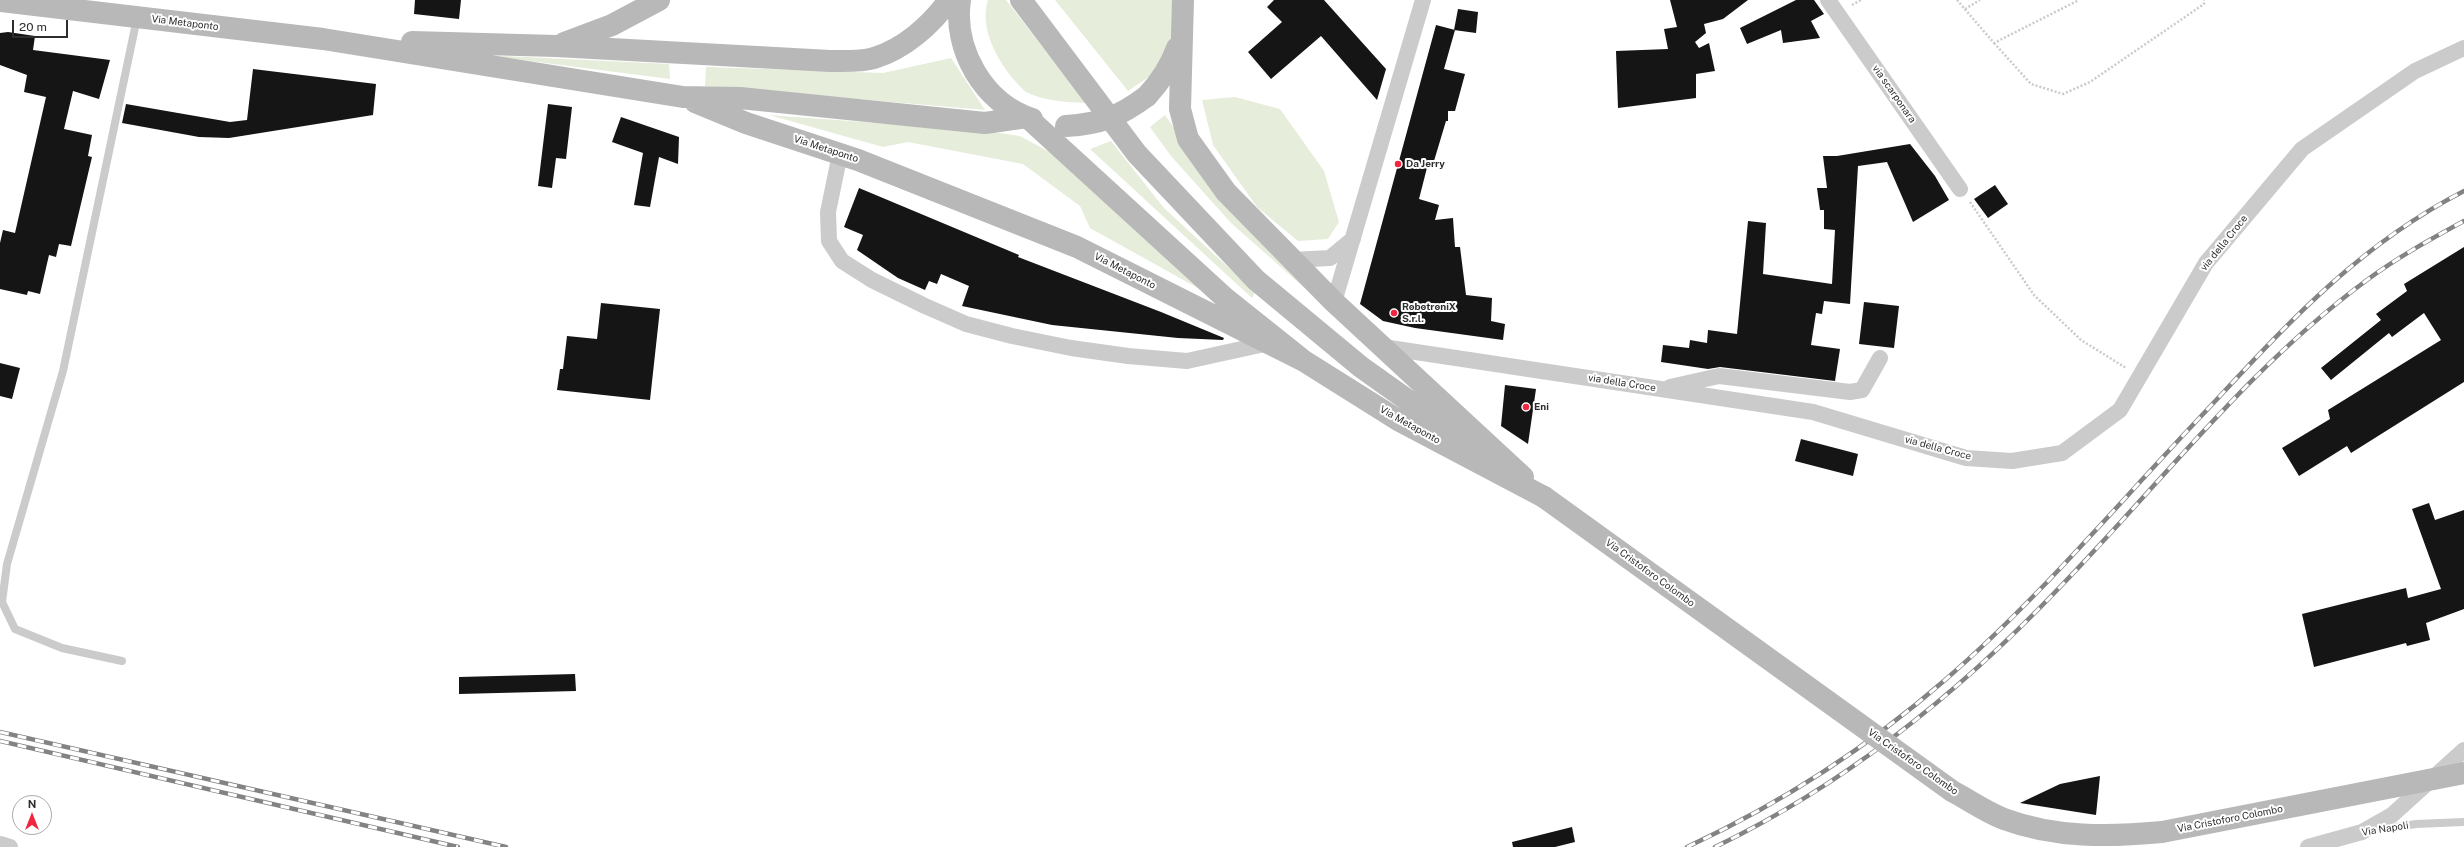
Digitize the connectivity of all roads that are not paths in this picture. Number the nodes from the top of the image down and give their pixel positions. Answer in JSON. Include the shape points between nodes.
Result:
{"nodes":[{"id":1,"x":659,"y":0,"type":"edge"},
{"id":2,"x":949,"y":0,"type":"edge"},
{"id":3,"x":960,"y":0,"type":"edge"},
{"id":4,"x":1021,"y":0,"type":"edge"},
{"id":5,"x":1183,"y":0,"type":"edge"},
{"id":6,"x":1423,"y":0,"type":"edge"},
{"id":7,"x":1828,"y":0,"type":"edge"},
{"id":8,"x":0,"y":1,"type":"edge"},
{"id":9,"x":137,"y":18,"type":"junction"},
{"id":10,"x":323,"y":39,"type":"junction"},
{"id":11,"x":1181,"y":40,"type":"junction"},
{"id":12,"x":556,"y":46,"type":"junction"},
{"id":13,"x":2464,"y":48,"type":"edge"},
{"id":14,"x":683,"y":97,"type":"junction"},
{"id":15,"x":1027,"y":117,"type":"junction"},
{"id":16,"x":840,"y":154,"type":"junction"},
{"id":17,"x":1960,"y":189,"type":"road end"},
{"id":18,"x":1353,"y":239,"type":"junction"},
{"id":19,"x":1292,"y":260,"type":"junction"},
{"id":20,"x":1334,"y":302,"type":"junction"},
{"id":21,"x":1269,"y":344,"type":"junction"},
{"id":22,"x":1383,"y":347,"type":"junction"},
{"id":23,"x":1880,"y":358,"type":"dead end"},
{"id":24,"x":1304,"y":361,"type":"junction"},
{"id":25,"x":1662,"y":389,"type":"junction"},
{"id":26,"x":1544,"y":497,"type":"junction"},
{"id":27,"x":122,"y":660,"type":"dead end"},
{"id":28,"x":2464,"y":750,"type":"edge"},
{"id":29,"x":2464,"y":773,"type":"edge"},
{"id":30,"x":2464,"y":822,"type":"edge"},
{"id":31,"x":2362,"y":832,"type":"junction"},
{"id":32,"x":0,"y":844,"type":"edge"},
{"id":33,"x":10,"y":847,"type":"edge"},
{"id":34,"x":2308,"y":847,"type":"edge"}],
"edges":[{"from":1,"to":12,"type":"main road","via":[[612,25]]},
{"from":2,"to":12,"type":"main road","via":[[938,16],[905,44],[873,59],[830,61]]},
{"from":3,"to":15,"type":"main road","via":[[958,16],[966,54],[979,79],[1007,106]]},
{"from":4,"to":26,"type":"main road","via":[[1137,154],[1256,280],[1361,367]]},
{"from":5,"to":11,"type":"main road"},
{"from":6,"to":18,"type":"street"},
{"from":7,"to":17,"type":"street","name":"via scarponara"},
{"from":8,"to":9,"type":"main road","name":"Via Metaponto"},
{"from":9,"to":10,"type":"main road","name":"Via Metaponto"},
{"from":9,"to":27,"type":"lane","via":[[63,371],[6,564],[2,602],[15,629],[62,648]]},
{"from":10,"to":12,"type":"main road"},
{"from":10,"to":14,"type":"main road"},
{"from":11,"to":15,"type":"main road","bridge":true,"via":[[1171,65],[1160,82],[1127,111],[1090,124],[1066,126]]},
{"from":11,"to":19,"type":"main road","via":[[1180,109],[1188,139],[1226,192]]},
{"from":13,"to":25,"type":"street","name":"via della Croce","via":[[2415,72],[2302,149],[2206,263],[2120,410],[2062,453],[2012,461],[1966,458],[1813,412]]},
{"from":14,"to":15,"type":"main road","via":[[740,98],[985,123]]},
{"from":14,"to":16,"type":"main road","name":"Via Metaponto","via":[[746,123]]},
{"from":15,"to":24,"type":"main road","via":[[1225,298]]},
{"from":16,"to":21,"type":"main road","name":"Via Metaponto","via":[[1077,247]]},
{"from":16,"to":21,"type":"street","via":[[828,212],[829,241],[842,261],[872,280],[925,306],[966,324],[1012,336],[1071,348],[1136,356],[1187,361]]},
{"from":18,"to":19,"type":"street","via":[[1330,258]]},
{"from":18,"to":20,"type":"street"},
{"from":19,"to":20,"type":"main road"},
{"from":20,"to":22,"type":"main road"},
{"from":21,"to":24,"type":"main road","name":"Via Metaponto"},
{"from":22,"to":25,"type":"street","name":"via della Croce"},
{"from":22,"to":26,"type":"main road"},
{"from":23,"to":25,"type":"street","via":[[1862,390],[1850,392],[1719,376]]},
{"from":24,"to":26,"type":"main road","name":"Via Metaponto","via":[[1398,420]]},
{"from":26,"to":29,"type":"main road","name":"Via Cristoforo Colombo","bridge":true,"via":[[1952,791],[2004,819],[2059,833],[2115,836],[2146,833]]},
{"from":28,"to":31,"type":"street","via":[[2392,815]]},
{"from":30,"to":31,"type":"lane","name":"Via Napoli","via":[[2416,824]]},
{"from":31,"to":34,"type":"street","name":"Via Napoli"},
{"from":32,"to":33,"type":"street"}]}
